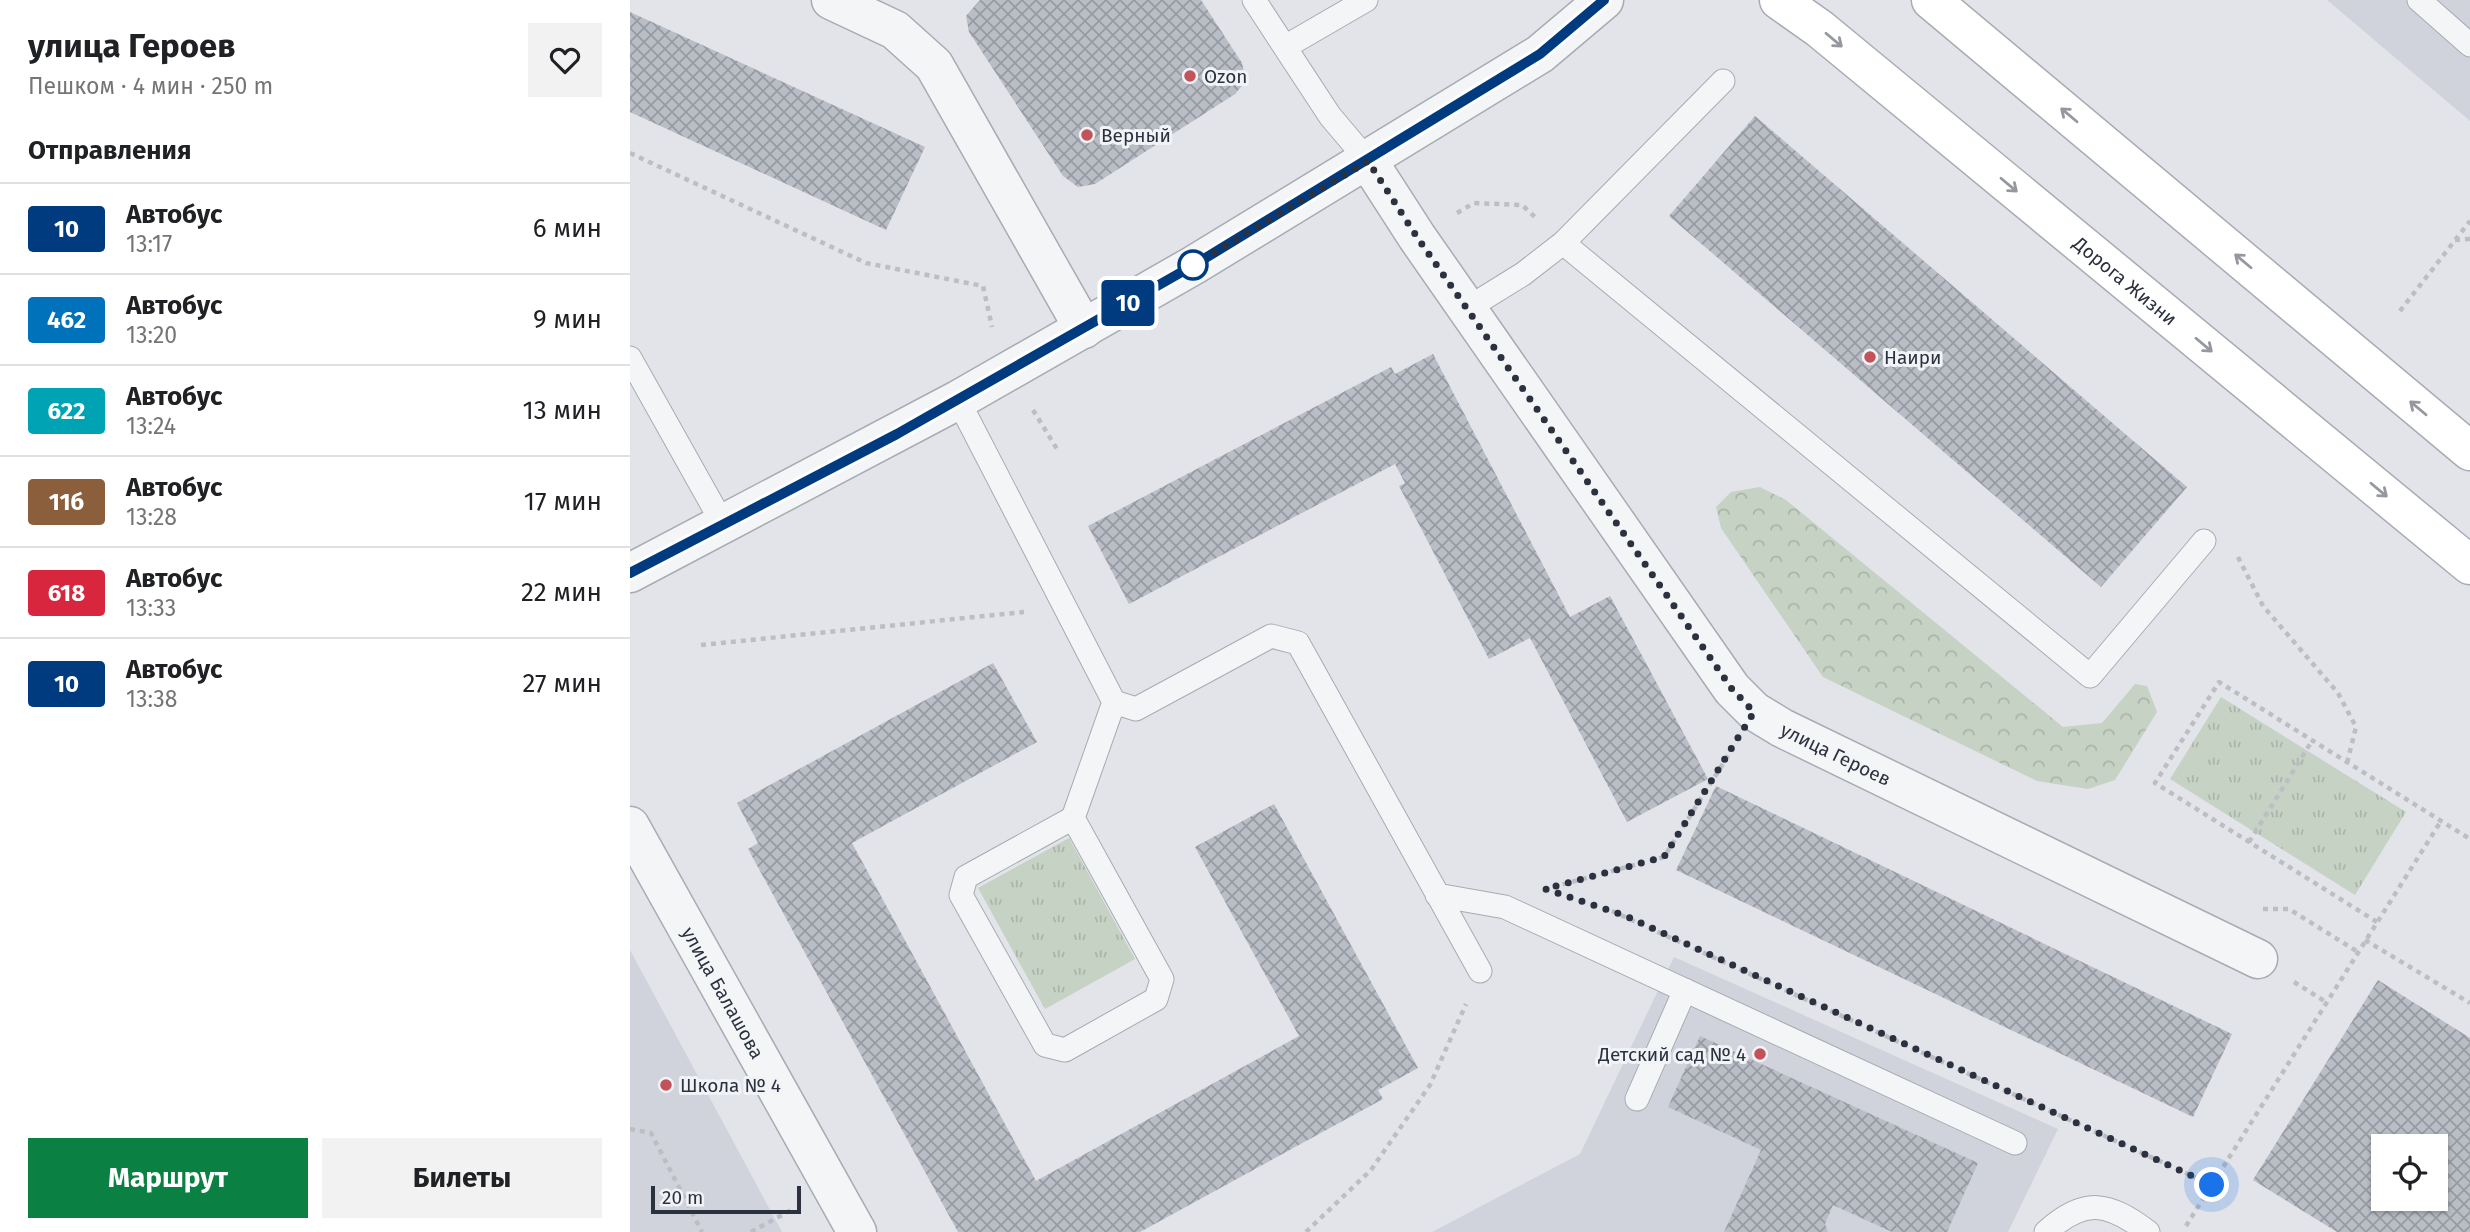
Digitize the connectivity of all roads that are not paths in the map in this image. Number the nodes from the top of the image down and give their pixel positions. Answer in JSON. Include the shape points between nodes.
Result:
{"nodes":[{"id":1,"x":831,"y":0,"type":"edge"},
{"id":2,"x":1254,"y":0,"type":"edge"},
{"id":3,"x":1366,"y":0,"type":"edge"},
{"id":4,"x":1604,"y":0,"type":"edge"},
{"id":5,"x":1779,"y":0,"type":"edge"},
{"id":6,"x":1931,"y":0,"type":"edge"},
{"id":7,"x":2419,"y":0,"type":"edge"},
{"id":8,"x":2470,"y":45,"type":"edge"},
{"id":9,"x":1285,"y":47,"type":"junction"},
{"id":10,"x":1723,"y":81,"type":"dead end"},
{"id":11,"x":1368,"y":161,"type":"junction"},
{"id":12,"x":1563,"y":243,"type":"junction"},
{"id":13,"x":1468,"y":308,"type":"junction"},
{"id":14,"x":1084,"y":329,"type":"junction"},
{"id":15,"x":630,"y":358,"type":"edge"},
{"id":16,"x":958,"y":400,"type":"junction"},
{"id":17,"x":2470,"y":451,"type":"edge"},
{"id":18,"x":723,"y":524,"type":"junction"},
{"id":19,"x":2204,"y":541,"type":"dead end"},
{"id":20,"x":2470,"y":565,"type":"edge"},
{"id":21,"x":630,"y":573,"type":"edge"},
{"id":22,"x":1114,"y":702,"type":"junction"},
{"id":23,"x":1073,"y":818,"type":"junction"},
{"id":24,"x":630,"y":825,"type":"edge"},
{"id":25,"x":1437,"y":895,"type":"junction"},
{"id":26,"x":2258,"y":959,"type":"dead end"},
{"id":27,"x":1480,"y":971,"type":"road end"},
{"id":28,"x":1685,"y":990,"type":"junction"},
{"id":29,"x":1637,"y":1099,"type":"dead end"},
{"id":30,"x":2015,"y":1143,"type":"dead end"},
{"id":31,"x":857,"y":1232,"type":"edge"},
{"id":32,"x":2046,"y":1232,"type":"edge"},
{"id":33,"x":2148,"y":1232,"type":"edge"}],
"edges":[{"from":1,"to":14,"type":"street","via":[[895,30],[934,65]]},
{"from":2,"to":9,"type":"lane"},
{"from":3,"to":9,"type":"lane"},
{"from":4,"to":11,"type":"street","via":[[1540,54]]},
{"from":5,"to":20,"type":"main road","name":"Дорога Жизни","one_way":true,"via":[[1820,29]]},
{"from":17,"to":6,"type":"main road","one_way":true},
{"from":7,"to":8,"type":"lane"},
{"from":9,"to":11,"type":"lane","via":[[1330,116]]},
{"from":10,"to":12,"type":"lane"},
{"from":11,"to":13,"type":"street","name":"улица Героев"},
{"from":11,"to":14,"type":"street"},
{"from":12,"to":13,"type":"lane","via":[[1524,274]]},
{"from":12,"to":19,"type":"lane","via":[[2090,677]]},
{"from":13,"to":26,"type":"street","name":"улица Героев","via":[[1732,689],[1754,712]]},
{"from":14,"to":16,"type":"street"},
{"from":15,"to":18,"type":"lane"},
{"from":16,"to":18,"type":"street"},
{"from":16,"to":22,"type":"lane"},
{"from":18,"to":21,"type":"street"},
{"from":22,"to":23,"type":"lane"},
{"from":22,"to":25,"type":"lane","via":[[1136,709],[1271,636],[1298,643]]},
{"from":23,"to":23,"type":"lane","via":[[1162,979],[1156,999],[1065,1050],[1045,1045],[961,895],[966,877]]},
{"from":24,"to":31,"type":"street","name":"улица Балашова"},
{"from":25,"to":27,"type":"lane"},
{"from":25,"to":28,"type":"lane","via":[[1505,907]]},
{"from":28,"to":29,"type":"lane"},
{"from":28,"to":30,"type":"lane"},
{"from":32,"to":33,"type":"lane","via":[[2066,1214],[2093,1207],[2123,1213]]}]}
